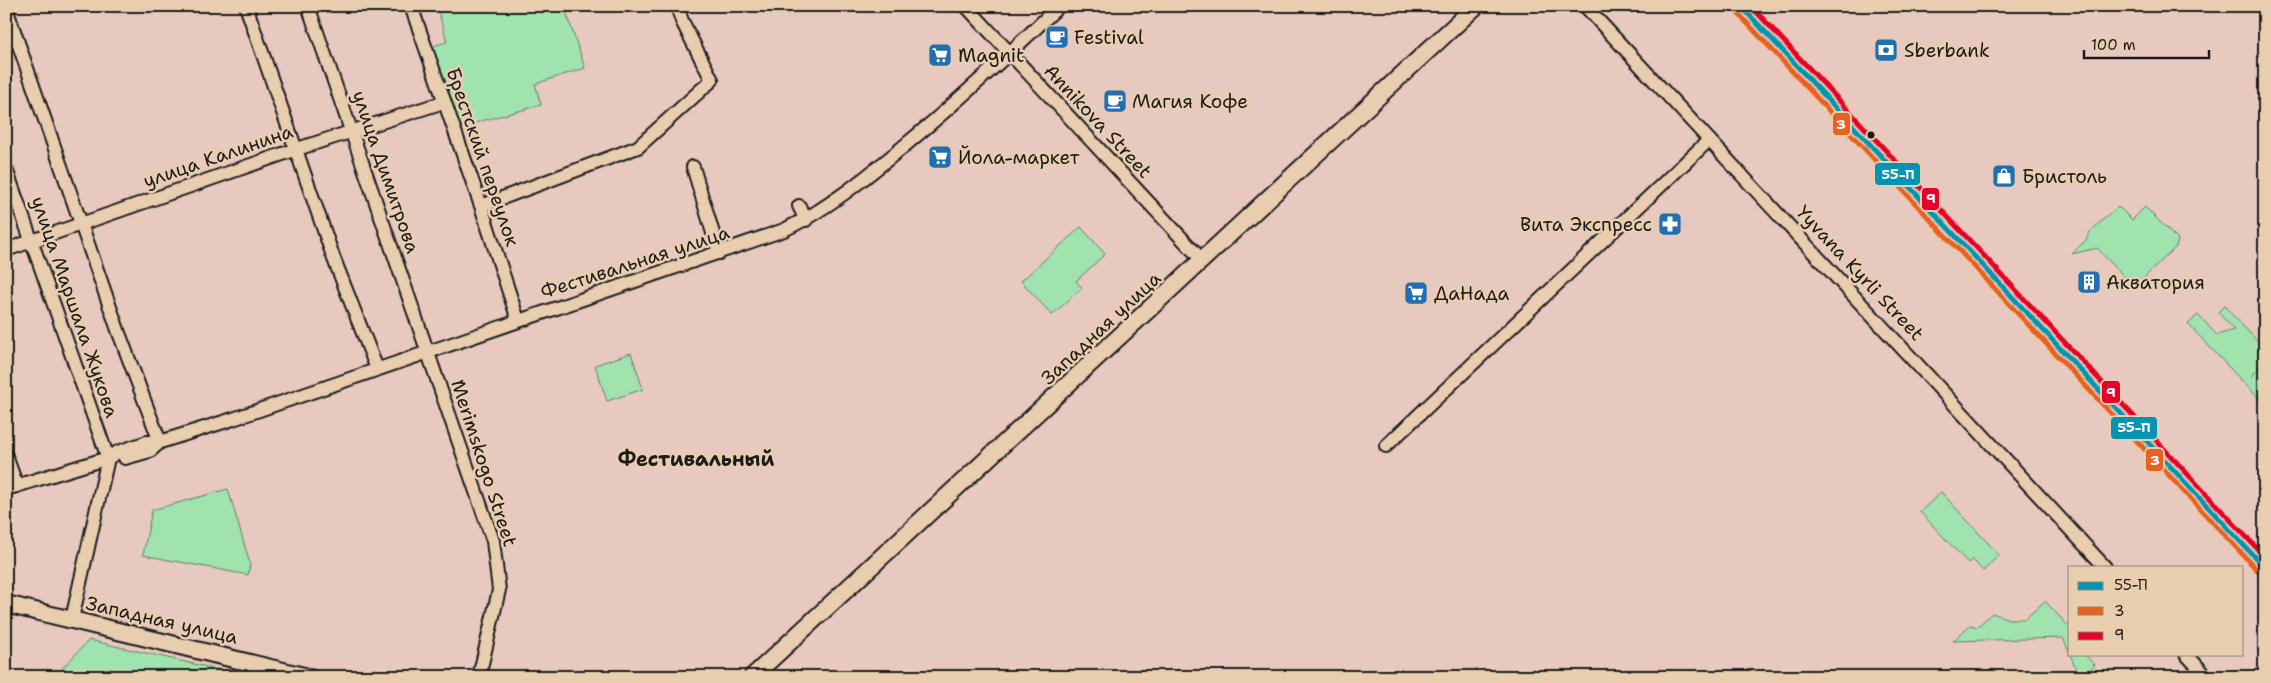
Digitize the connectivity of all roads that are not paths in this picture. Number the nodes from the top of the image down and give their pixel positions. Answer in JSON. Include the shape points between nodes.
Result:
{"nodes":[{"id":1,"x":246,"y":6,"type":"edge"},
{"id":2,"x":308,"y":6,"type":"edge"},
{"id":3,"x":411,"y":6,"type":"edge"},
{"id":4,"x":677,"y":6,"type":"edge"},
{"id":5,"x":966,"y":6,"type":"edge"},
{"id":6,"x":1060,"y":6,"type":"edge"},
{"id":7,"x":1476,"y":6,"type":"edge"},
{"id":8,"x":1585,"y":6,"type":"edge"},
{"id":9,"x":1740,"y":6,"type":"edge"},
{"id":10,"x":7,"y":7,"type":"edge"},
{"id":11,"x":1010,"y":53,"type":"junction"},
{"id":12,"x":444,"y":102,"type":"junction"},
{"id":13,"x":352,"y":132,"type":"junction"},
{"id":14,"x":1709,"y":140,"type":"junction"},
{"id":15,"x":297,"y":149,"type":"junction"},
{"id":16,"x":693,"y":167,"type":"dead end"},
{"id":17,"x":6,"y":169,"type":"edge"},
{"id":18,"x":481,"y":206,"type":"junction"},
{"id":19,"x":799,"y":206,"type":"dead end"},
{"id":20,"x":806,"y":220,"type":"junction"},
{"id":21,"x":81,"y":224,"type":"junction"},
{"id":22,"x":33,"y":241,"type":"junction"},
{"id":23,"x":6,"y":250,"type":"edge"},
{"id":24,"x":719,"y":253,"type":"junction"},
{"id":25,"x":1203,"y":261,"type":"junction"},
{"id":26,"x":518,"y":320,"type":"junction"},
{"id":27,"x":427,"y":351,"type":"junction"},
{"id":28,"x":377,"y":369,"type":"junction"},
{"id":29,"x":160,"y":442,"type":"junction"},
{"id":30,"x":1386,"y":446,"type":"dead end"},
{"id":31,"x":6,"y":456,"type":"edge"},
{"id":32,"x":108,"y":458,"type":"junction"},
{"id":33,"x":12,"y":488,"type":"edge"},
{"id":34,"x":2104,"y":566,"type":"edge"},
{"id":35,"x":2265,"y":568,"type":"edge"},
{"id":36,"x":6,"y":604,"type":"edge"},
{"id":37,"x":72,"y":619,"type":"junction"},
{"id":38,"x":2188,"y":656,"type":"edge"},
{"id":39,"x":308,"y":677,"type":"edge"},
{"id":40,"x":479,"y":677,"type":"edge"},
{"id":41,"x":752,"y":677,"type":"edge"},
{"id":42,"x":2206,"y":677,"type":"edge"}],
"edges":[{"from":1,"to":15,"type":"street"},
{"from":2,"to":13,"type":"street","name":"улица Димитрова"},
{"from":3,"to":12,"type":"street","name":"Брестский переулок"},
{"from":4,"to":18,"type":"street","via":[[712,80],[638,147]]},
{"from":5,"to":11,"type":"street","name":"Annikova Street"},
{"from":6,"to":11,"type":"street","name":"Фестивальная улица"},
{"from":7,"to":25,"type":"main road","name":"Западная улица"},
{"from":8,"to":14,"type":"street","name":"Yyvana Kyrli Street"},
{"from":9,"to":35,"type":"main road"},
{"from":10,"to":21,"type":"street"},
{"from":11,"to":20,"type":"street","name":"Фестивальная улица","via":[[881,165]]},
{"from":11,"to":25,"type":"street","name":"Annikova Street"},
{"from":12,"to":13,"type":"street","name":"улица Калинина"},
{"from":12,"to":18,"type":"street","name":"Брестский переулок"},
{"from":13,"to":15,"type":"street","name":"улица Калинина"},
{"from":13,"to":27,"type":"street","name":"улица Димитрова"},
{"from":14,"to":30,"type":"street"},
{"from":14,"to":34,"type":"street","name":"Yyvana Kyrli Street"},
{"from":15,"to":21,"type":"street","name":"улица Калинина"},
{"from":15,"to":28,"type":"street","via":[[334,259]]},
{"from":16,"to":24,"type":"street"},
{"from":17,"to":22,"type":"street","name":"улица Маршала Жукова"},
{"from":18,"to":26,"type":"street","name":"Брестский переулок"},
{"from":19,"to":20,"type":"street"},
{"from":20,"to":24,"type":"street","name":"Фестивальная улица"},
{"from":21,"to":22,"type":"street","name":"улица Калинина"},
{"from":21,"to":29,"type":"street"},
{"from":22,"to":23,"type":"street","name":"улица Калинина"},
{"from":22,"to":32,"type":"street","name":"улица Маршала Жукова"},
{"from":24,"to":26,"type":"street","name":"Фестивальная улица"},
{"from":25,"to":41,"type":"main road","name":"Западная улица"},
{"from":26,"to":27,"type":"street","name":"Фестивальная улица"},
{"from":27,"to":28,"type":"street","name":"Фестивальная улица"},
{"from":27,"to":40,"type":"street","name":"Merimskogo Street","via":[[496,559],[499,590]]},
{"from":28,"to":29,"type":"street","name":"Фестивальная улица"},
{"from":29,"to":32,"type":"street","name":"Фестивальная улица","via":[[150,451],[122,460]]},
{"from":31,"to":33,"type":"street"},
{"from":32,"to":33,"type":"street","name":"Фестивальная улица"},
{"from":32,"to":37,"type":"street"},
{"from":36,"to":37,"type":"main road","name":"Западная улица"},
{"from":37,"to":39,"type":"main road","name":"Западная улица"},
{"from":38,"to":42,"type":"street"}]}
